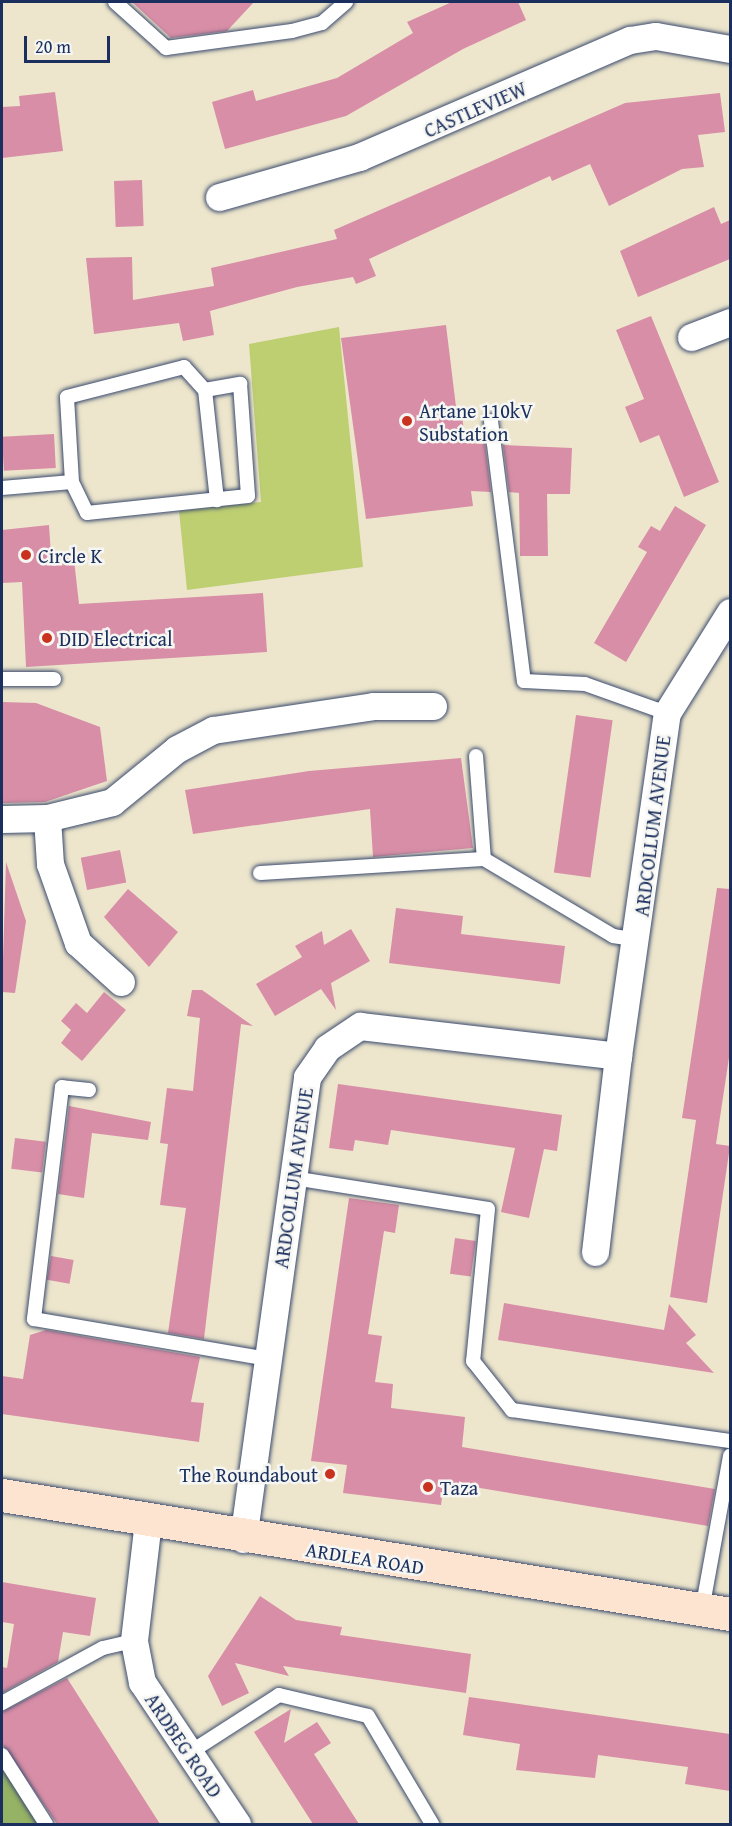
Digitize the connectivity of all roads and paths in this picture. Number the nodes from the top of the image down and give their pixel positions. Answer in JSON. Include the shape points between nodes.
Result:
{"nodes":[{"id":1,"x":115,"y":2,"type":"edge"},
{"id":2,"x":346,"y":2,"type":"edge"},
{"id":3,"x":730,"y":49,"type":"edge"},
{"id":4,"x":219,"y":197,"type":"dead end"},
{"id":5,"x":730,"y":322,"type":"edge"},
{"id":6,"x":691,"y":337,"type":"dead end"},
{"id":7,"x":205,"y":390,"type":"junction"},
{"id":8,"x":491,"y":420,"type":"dead end"},
{"id":9,"x":72,"y":482,"type":"junction"},
{"id":10,"x":2,"y":488,"type":"edge"},
{"id":11,"x":217,"y":500,"type":"junction"},
{"id":12,"x":730,"y":612,"type":"edge"},
{"id":13,"x":54,"y":679,"type":"dead end"},
{"id":14,"x":2,"y":680,"type":"edge"},
{"id":15,"x":433,"y":706,"type":"dead end"},
{"id":16,"x":667,"y":713,"type":"junction"},
{"id":17,"x":476,"y":756,"type":"dead end"},
{"id":18,"x":47,"y":818,"type":"junction"},
{"id":19,"x":2,"y":819,"type":"edge"},
{"id":20,"x":484,"y":859,"type":"junction"},
{"id":21,"x":260,"y":873,"type":"dead end"},
{"id":22,"x":638,"y":940,"type":"junction"},
{"id":23,"x":121,"y":982,"type":"dead end"},
{"id":24,"x":618,"y":1056,"type":"junction"},
{"id":25,"x":89,"y":1090,"type":"dead end"},
{"id":26,"x":293,"y":1178,"type":"junction"},
{"id":27,"x":595,"y":1252,"type":"dead end"},
{"id":28,"x":268,"y":1359,"type":"junction"},
{"id":29,"x":730,"y":1441,"type":"edge"},
{"id":30,"x":730,"y":1456,"type":"edge"},
{"id":31,"x":2,"y":1495,"type":"edge"},
{"id":32,"x":148,"y":1521,"type":"junction"},
{"id":33,"x":243,"y":1539,"type":"junction"},
{"id":34,"x":716,"y":1612,"type":"edge"},
{"id":35,"x":134,"y":1641,"type":"junction"},
{"id":36,"x":2,"y":1703,"type":"edge"},
{"id":37,"x":189,"y":1753,"type":"junction"},
{"id":38,"x":2,"y":1755,"type":"edge"},
{"id":39,"x":46,"y":1824,"type":"edge"},
{"id":40,"x":237,"y":1824,"type":"edge"},
{"id":41,"x":432,"y":1824,"type":"edge"}],
"edges":[{"from":1,"to":2,"type":"lane","via":[[166,48],[292,31],[322,23]]},
{"from":3,"to":4,"type":"street","name":"CASTLEVIEW","via":[[656,36],[630,40],[359,157]]},
{"from":5,"to":6,"type":"street"},
{"from":7,"to":9,"type":"lane","via":[[184,367],[67,397]]},
{"from":7,"to":11,"type":"lane"},
{"from":7,"to":11,"type":"lane","via":[[240,384],[248,496]]},
{"from":8,"to":16,"type":"lane","via":[[524,681],[585,684]]},
{"from":9,"to":10,"type":"lane"},
{"from":9,"to":11,"type":"lane","via":[[87,513]]},
{"from":12,"to":16,"type":"street","name":"ARDCOLLUM AVENUE"},
{"from":13,"to":14,"type":"lane"},
{"from":15,"to":18,"type":"street","via":[[373,706],[213,730],[177,749],[112,802]]},
{"from":16,"to":22,"type":"street","name":"ARDCOLLUM AVENUE"},
{"from":17,"to":20,"type":"lane"},
{"from":18,"to":19,"type":"street"},
{"from":18,"to":23,"type":"street","via":[[50,864],[78,943]]},
{"from":20,"to":21,"type":"lane"},
{"from":20,"to":22,"type":"lane","via":[[613,936]]},
{"from":22,"to":24,"type":"street","name":"ARDCOLLUM AVENUE"},
{"from":24,"to":26,"type":"street","name":"ARDCOLLUM AVENUE","via":[[360,1026],[327,1048],[307,1077]]},
{"from":24,"to":27,"type":"street","name":"ARDCOLLUM AVENUE"},
{"from":25,"to":28,"type":"lane","via":[[62,1088],[34,1319]]},
{"from":26,"to":28,"type":"street","name":"ARDCOLLUM AVENUE"},
{"from":26,"to":29,"type":"lane","via":[[488,1209],[473,1361],[512,1410]]},
{"from":28,"to":33,"type":"street","name":"ARDCOLLUM AVENUE"},
{"from":30,"to":34,"type":"lane"},
{"from":31,"to":32,"type":"street","name":"ARDLEA ROAD"},
{"from":32,"to":33,"type":"street","name":"ARDLEA ROAD"},
{"from":32,"to":35,"type":"street","name":"ARDBEG ROAD"},
{"from":33,"to":34,"type":"street","name":"ARDLEA ROAD"},
{"from":35,"to":36,"type":"lane","via":[[103,1648]]},
{"from":35,"to":37,"type":"street","name":"ARDBEG ROAD","via":[[142,1682]]},
{"from":37,"to":40,"type":"street","name":"ARDBEG ROAD"},
{"from":37,"to":41,"type":"lane","via":[[279,1695],[368,1716]]},
{"from":38,"to":39,"type":"lane"}]}
